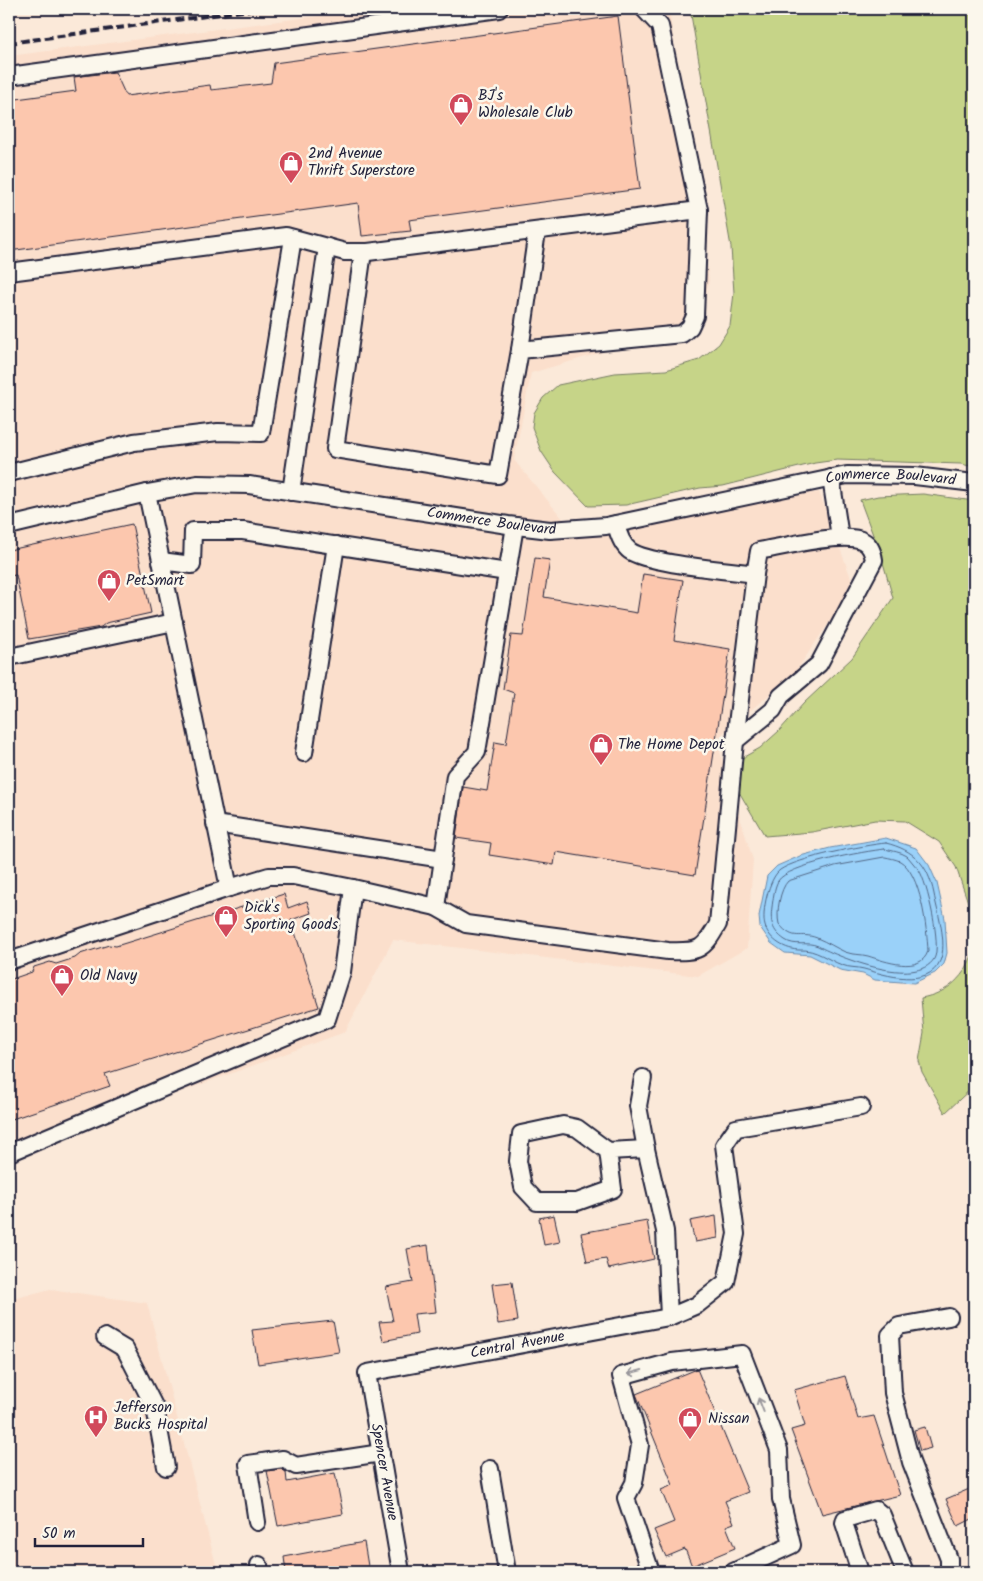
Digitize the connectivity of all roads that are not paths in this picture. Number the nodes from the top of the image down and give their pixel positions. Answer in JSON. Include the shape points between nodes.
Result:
{"nodes":[{"id":1,"x":499,"y":9,"type":"edge"},
{"id":2,"x":644,"y":9,"type":"edge"},
{"id":3,"x":9,"y":76,"type":"edge"},
{"id":4,"x":699,"y":210,"type":"junction"},
{"id":5,"x":537,"y":231,"type":"junction"},
{"id":6,"x":293,"y":238,"type":"junction"},
{"id":7,"x":327,"y":247,"type":"junction"},
{"id":8,"x":363,"y":252,"type":"junction"},
{"id":9,"x":9,"y":272,"type":"edge"},
{"id":10,"x":520,"y":350,"type":"junction"},
{"id":11,"x":9,"y":473,"type":"edge"},
{"id":12,"x":831,"y":478,"type":"junction"},
{"id":13,"x":974,"y":483,"type":"edge"},
{"id":14,"x":291,"y":492,"type":"junction"},
{"id":15,"x":147,"y":493,"type":"junction"},
{"id":16,"x":616,"y":524,"type":"junction"},
{"id":17,"x":9,"y":526,"type":"edge"},
{"id":18,"x":515,"y":526,"type":"junction"},
{"id":19,"x":840,"y":537,"type":"junction"},
{"id":20,"x":336,"y":545,"type":"junction"},
{"id":21,"x":161,"y":561,"type":"junction"},
{"id":22,"x":507,"y":572,"type":"junction"},
{"id":23,"x":755,"y":574,"type":"junction"},
{"id":24,"x":174,"y":622,"type":"junction"},
{"id":25,"x":9,"y":657,"type":"edge"},
{"id":26,"x":735,"y":741,"type":"junction"},
{"id":27,"x":304,"y":753,"type":"dead end"},
{"id":28,"x":216,"y":824,"type":"junction"},
{"id":29,"x":444,"y":859,"type":"junction"},
{"id":30,"x":228,"y":888,"type":"junction"},
{"id":31,"x":353,"y":888,"type":"junction"},
{"id":32,"x":436,"y":907,"type":"junction"},
{"id":33,"x":9,"y":961,"type":"edge"},
{"id":34,"x":643,"y":1078,"type":"dead end"},
{"id":35,"x":861,"y":1107,"type":"dead end"},
{"id":36,"x":646,"y":1150,"type":"junction"},
{"id":37,"x":608,"y":1151,"type":"junction"},
{"id":38,"x":9,"y":1153,"type":"edge"},
{"id":39,"x":669,"y":1317,"type":"junction"},
{"id":40,"x":949,"y":1317,"type":"dead end"},
{"id":41,"x":105,"y":1337,"type":"dead end"},
{"id":42,"x":367,"y":1373,"type":"joint"},
{"id":43,"x":380,"y":1453,"type":"junction"},
{"id":44,"x":166,"y":1467,"type":"dead end"},
{"id":45,"x":490,"y":1469,"type":"dead end"},
{"id":46,"x":258,"y":1522,"type":"dead end"},
{"id":47,"x":401,"y":1572,"type":"edge"},
{"id":48,"x":507,"y":1572,"type":"edge"},
{"id":49,"x":651,"y":1572,"type":"edge"},
{"id":50,"x":733,"y":1572,"type":"edge"},
{"id":51,"x":860,"y":1572,"type":"edge"},
{"id":52,"x":905,"y":1572,"type":"edge"},
{"id":53,"x":949,"y":1572,"type":"edge"}],
"edges":[{"from":1,"to":3,"type":"street"},
{"from":2,"to":4,"type":"street","via":[[660,26]]},
{"from":4,"to":5,"type":"street"},
{"from":4,"to":10,"type":"street","via":[[695,316],[682,334]]},
{"from":5,"to":8,"type":"street"},
{"from":5,"to":10,"type":"street"},
{"from":6,"to":7,"type":"street"},
{"from":6,"to":9,"type":"street","via":[[286,236]]},
{"from":6,"to":11,"type":"street","via":[[261,433],[218,432],[142,441]]},
{"from":7,"to":8,"type":"street"},
{"from":7,"to":14,"type":"street"},
{"from":8,"to":10,"type":"street","via":[[335,449],[498,475]]},
{"from":12,"to":13,"type":"street","name":"Commerce Boulevard","via":[[878,474]]},
{"from":12,"to":16,"type":"street","name":"Commerce Boulevard"},
{"from":12,"to":19,"type":"street"},
{"from":14,"to":15,"type":"street","name":"Commerce Boulevard","via":[[211,483]]},
{"from":14,"to":18,"type":"street","name":"Commerce Boulevard"},
{"from":15,"to":17,"type":"street","name":"Commerce Boulevard"},
{"from":15,"to":21,"type":"street"},
{"from":16,"to":18,"type":"street","name":"Commerce Boulevard","via":[[574,530]]},
{"from":16,"to":23,"type":"street","via":[[618,534],[629,551],[654,560]]},
{"from":18,"to":22,"type":"street"},
{"from":19,"to":23,"type":"street","via":[[759,551]]},
{"from":19,"to":26,"type":"street","via":[[864,541],[872,550],[874,560],[868,573],[819,664]]},
{"from":20,"to":21,"type":"street","via":[[243,531],[193,531],[192,566]]},
{"from":20,"to":22,"type":"street"},
{"from":20,"to":27,"type":"street"},
{"from":21,"to":24,"type":"street"},
{"from":22,"to":29,"type":"street","via":[[478,752],[456,776]]},
{"from":23,"to":26,"type":"street"},
{"from":24,"to":25,"type":"street"},
{"from":24,"to":28,"type":"street"},
{"from":26,"to":32,"type":"street","via":[[718,924],[708,944],[694,952],[466,924]]},
{"from":28,"to":29,"type":"street"},
{"from":28,"to":30,"type":"street"},
{"from":29,"to":32,"type":"street"},
{"from":30,"to":31,"type":"street","via":[[284,875]]},
{"from":30,"to":33,"type":"street"},
{"from":31,"to":32,"type":"street"},
{"from":31,"to":38,"type":"street","via":[[342,972],[328,1019]]},
{"from":34,"to":36,"type":"street","via":[[638,1106]]},
{"from":35,"to":39,"type":"street","name":"Central Avenue","via":[[736,1128],[724,1145],[736,1234],[726,1282],[697,1305]]},
{"from":36,"to":37,"type":"street"},
{"from":36,"to":39,"type":"street","via":[[664,1231]]},
{"from":37,"to":37,"type":"street","via":[[577,1128],[563,1124],[521,1134],[518,1161],[523,1187],[537,1202],[577,1202],[613,1189]]},
{"from":39,"to":42,"type":"street","name":"Central Avenue"},
{"from":40,"to":53,"type":"street","via":[[899,1326],[890,1335],[893,1393],[911,1462],[949,1559]]},
{"from":41,"to":44,"type":"street","via":[[125,1349],[155,1408]]},
{"from":42,"to":43,"type":"street","name":"Spencer Avenue"},
{"from":43,"to":46,"type":"street","via":[[296,1466],[283,1459],[248,1464]]},
{"from":43,"to":47,"type":"street","name":"Spencer Avenue"},
{"from":45,"to":48,"type":"street"},
{"from":50,"to":49,"type":"street","one_way":true,"via":[[792,1545],[781,1499],[779,1450],[742,1354],[672,1362],[621,1376],[640,1445],[634,1482],[626,1498]]},
{"from":51,"to":52,"type":"street","via":[[843,1527],[845,1519],[876,1510],[882,1515]]}]}
